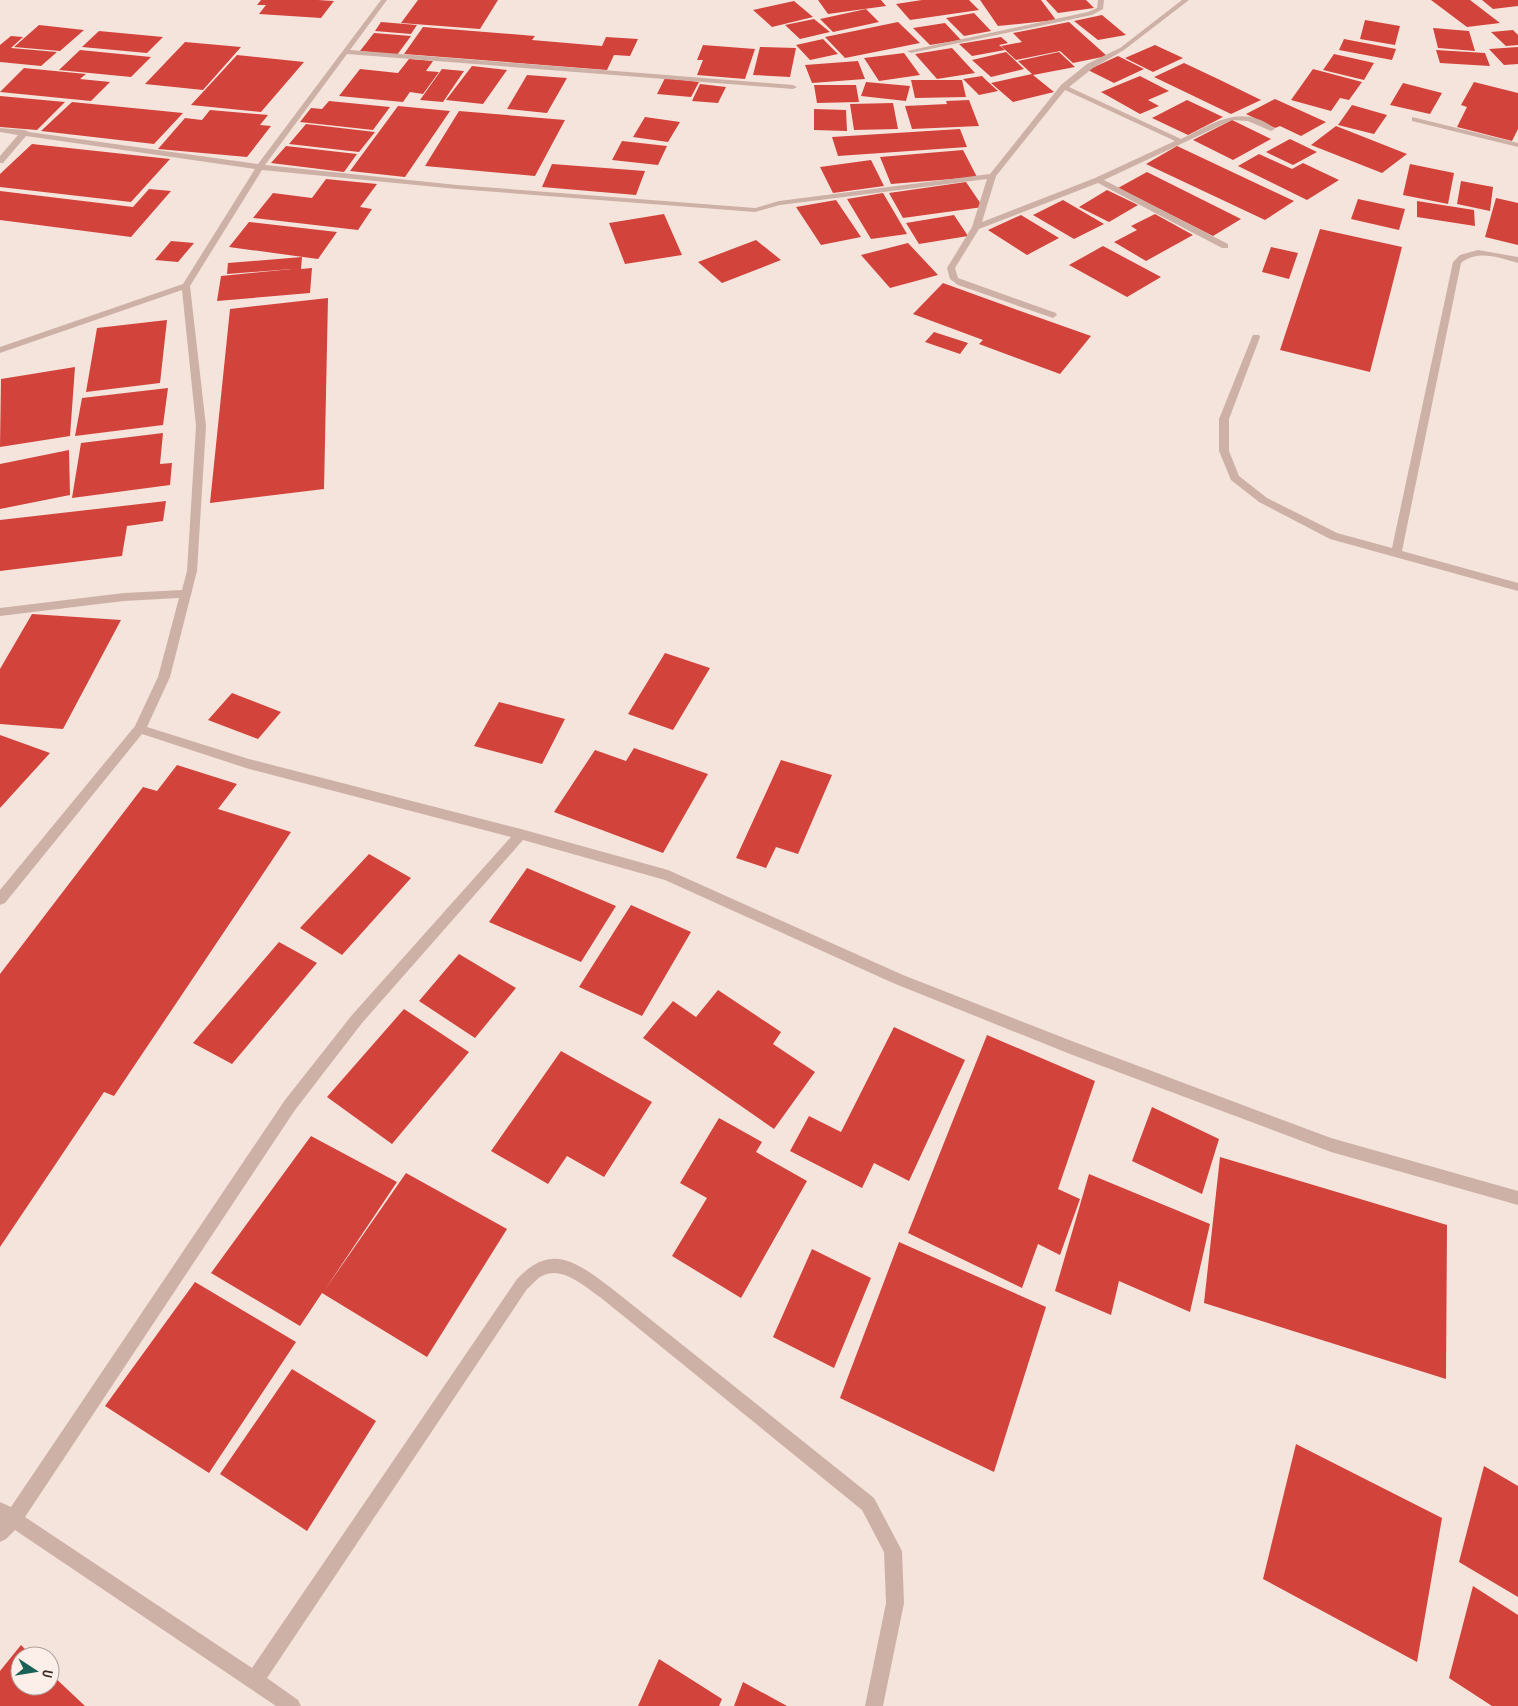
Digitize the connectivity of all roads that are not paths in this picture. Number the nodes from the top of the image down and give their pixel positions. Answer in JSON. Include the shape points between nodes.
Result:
{"nodes":[{"id":1,"x":384,"y":0,"type":"edge"},
{"id":2,"x":1101,"y":0,"type":"edge"},
{"id":3,"x":1186,"y":0,"type":"edge"},
{"id":4,"x":911,"y":51,"type":"dead end"},
{"id":5,"x":347,"y":52,"type":"junction"},
{"id":6,"x":793,"y":87,"type":"dead end"},
{"id":7,"x":1064,"y":87,"type":"junction"},
{"id":8,"x":1415,"y":119,"type":"dead end"},
{"id":9,"x":1271,"y":129,"type":"dead end"},
{"id":10,"x":0,"y":130,"type":"edge"},
{"id":11,"x":25,"y":132,"type":"junction"},
{"id":12,"x":1180,"y":141,"type":"junction"},
{"id":13,"x":1518,"y":145,"type":"edge"},
{"id":14,"x":0,"y":161,"type":"edge"},
{"id":15,"x":260,"y":167,"type":"junction"},
{"id":16,"x":992,"y":176,"type":"junction"},
{"id":17,"x":1098,"y":180,"type":"junction"},
{"id":18,"x":976,"y":227,"type":"junction"},
{"id":19,"x":1225,"y":246,"type":"dead end"},
{"id":20,"x":1518,"y":260,"type":"edge"},
{"id":21,"x":186,"y":286,"type":"junction"},
{"id":22,"x":1053,"y":315,"type":"dead end"},
{"id":23,"x":1256,"y":337,"type":"dead end"},
{"id":24,"x":0,"y":350,"type":"edge"},
{"id":25,"x":1396,"y":554,"type":"junction"},
{"id":26,"x":1518,"y":587,"type":"edge"},
{"id":27,"x":185,"y":594,"type":"junction"},
{"id":28,"x":0,"y":612,"type":"edge"},
{"id":29,"x":140,"y":729,"type":"junction"},
{"id":30,"x":521,"y":834,"type":"junction"},
{"id":31,"x":0,"y":899,"type":"edge"},
{"id":32,"x":1518,"y":1198,"type":"edge"},
{"id":33,"x":7,"y":1514,"type":"edge"},
{"id":34,"x":0,"y":1533,"type":"edge"},
{"id":35,"x":254,"y":1681,"type":"junction"},
{"id":36,"x":292,"y":1706,"type":"edge"},
{"id":37,"x":874,"y":1706,"type":"edge"}],
"edges":[{"from":1,"to":5,"type":"street"},
{"from":2,"to":4,"type":"street","via":[[1100,9],[1090,14]]},
{"from":3,"to":7,"type":"street","via":[[1122,49],[1090,66]]},
{"from":5,"to":6,"type":"street"},
{"from":5,"to":15,"type":"street"},
{"from":7,"to":12,"type":"street"},
{"from":7,"to":16,"type":"street"},
{"from":8,"to":13,"type":"street"},
{"from":9,"to":12,"type":"street","via":[[1248,119],[1231,118]]},
{"from":10,"to":11,"type":"street"},
{"from":11,"to":14,"type":"street"},
{"from":11,"to":15,"type":"street"},
{"from":12,"to":17,"type":"street"},
{"from":15,"to":16,"type":"street","via":[[457,187],[755,210],[779,203]]},
{"from":15,"to":21,"type":"street"},
{"from":16,"to":18,"type":"street"},
{"from":17,"to":18,"type":"street"},
{"from":17,"to":19,"type":"street"},
{"from":18,"to":22,"type":"street","via":[[953,263],[951,274],[954,279]]},
{"from":20,"to":25,"type":"street","via":[[1474,252],[1463,255],[1457,262]]},
{"from":21,"to":24,"type":"street"},
{"from":21,"to":27,"type":"street","via":[[201,426],[192,571]]},
{"from":23,"to":25,"type":"street","via":[[1224,419],[1224,451],[1235,478],[1263,500],[1334,536]]},
{"from":25,"to":26,"type":"street"},
{"from":27,"to":28,"type":"street","via":[[124,596]]},
{"from":27,"to":29,"type":"street","via":[[164,677]]},
{"from":29,"to":30,"type":"street","via":[[249,764]]},
{"from":29,"to":31,"type":"street"},
{"from":30,"to":32,"type":"street","via":[[668,875],[898,979],[1331,1145]]},
{"from":30,"to":33,"type":"street","via":[[357,1019],[290,1105]]},
{"from":33,"to":34,"type":"street"},
{"from":33,"to":35,"type":"street"},
{"from":35,"to":36,"type":"street"},
{"from":35,"to":37,"type":"street","via":[[522,1284],[539,1268],[560,1265],[605,1292],[868,1504],[894,1551],[895,1603]]}]}
